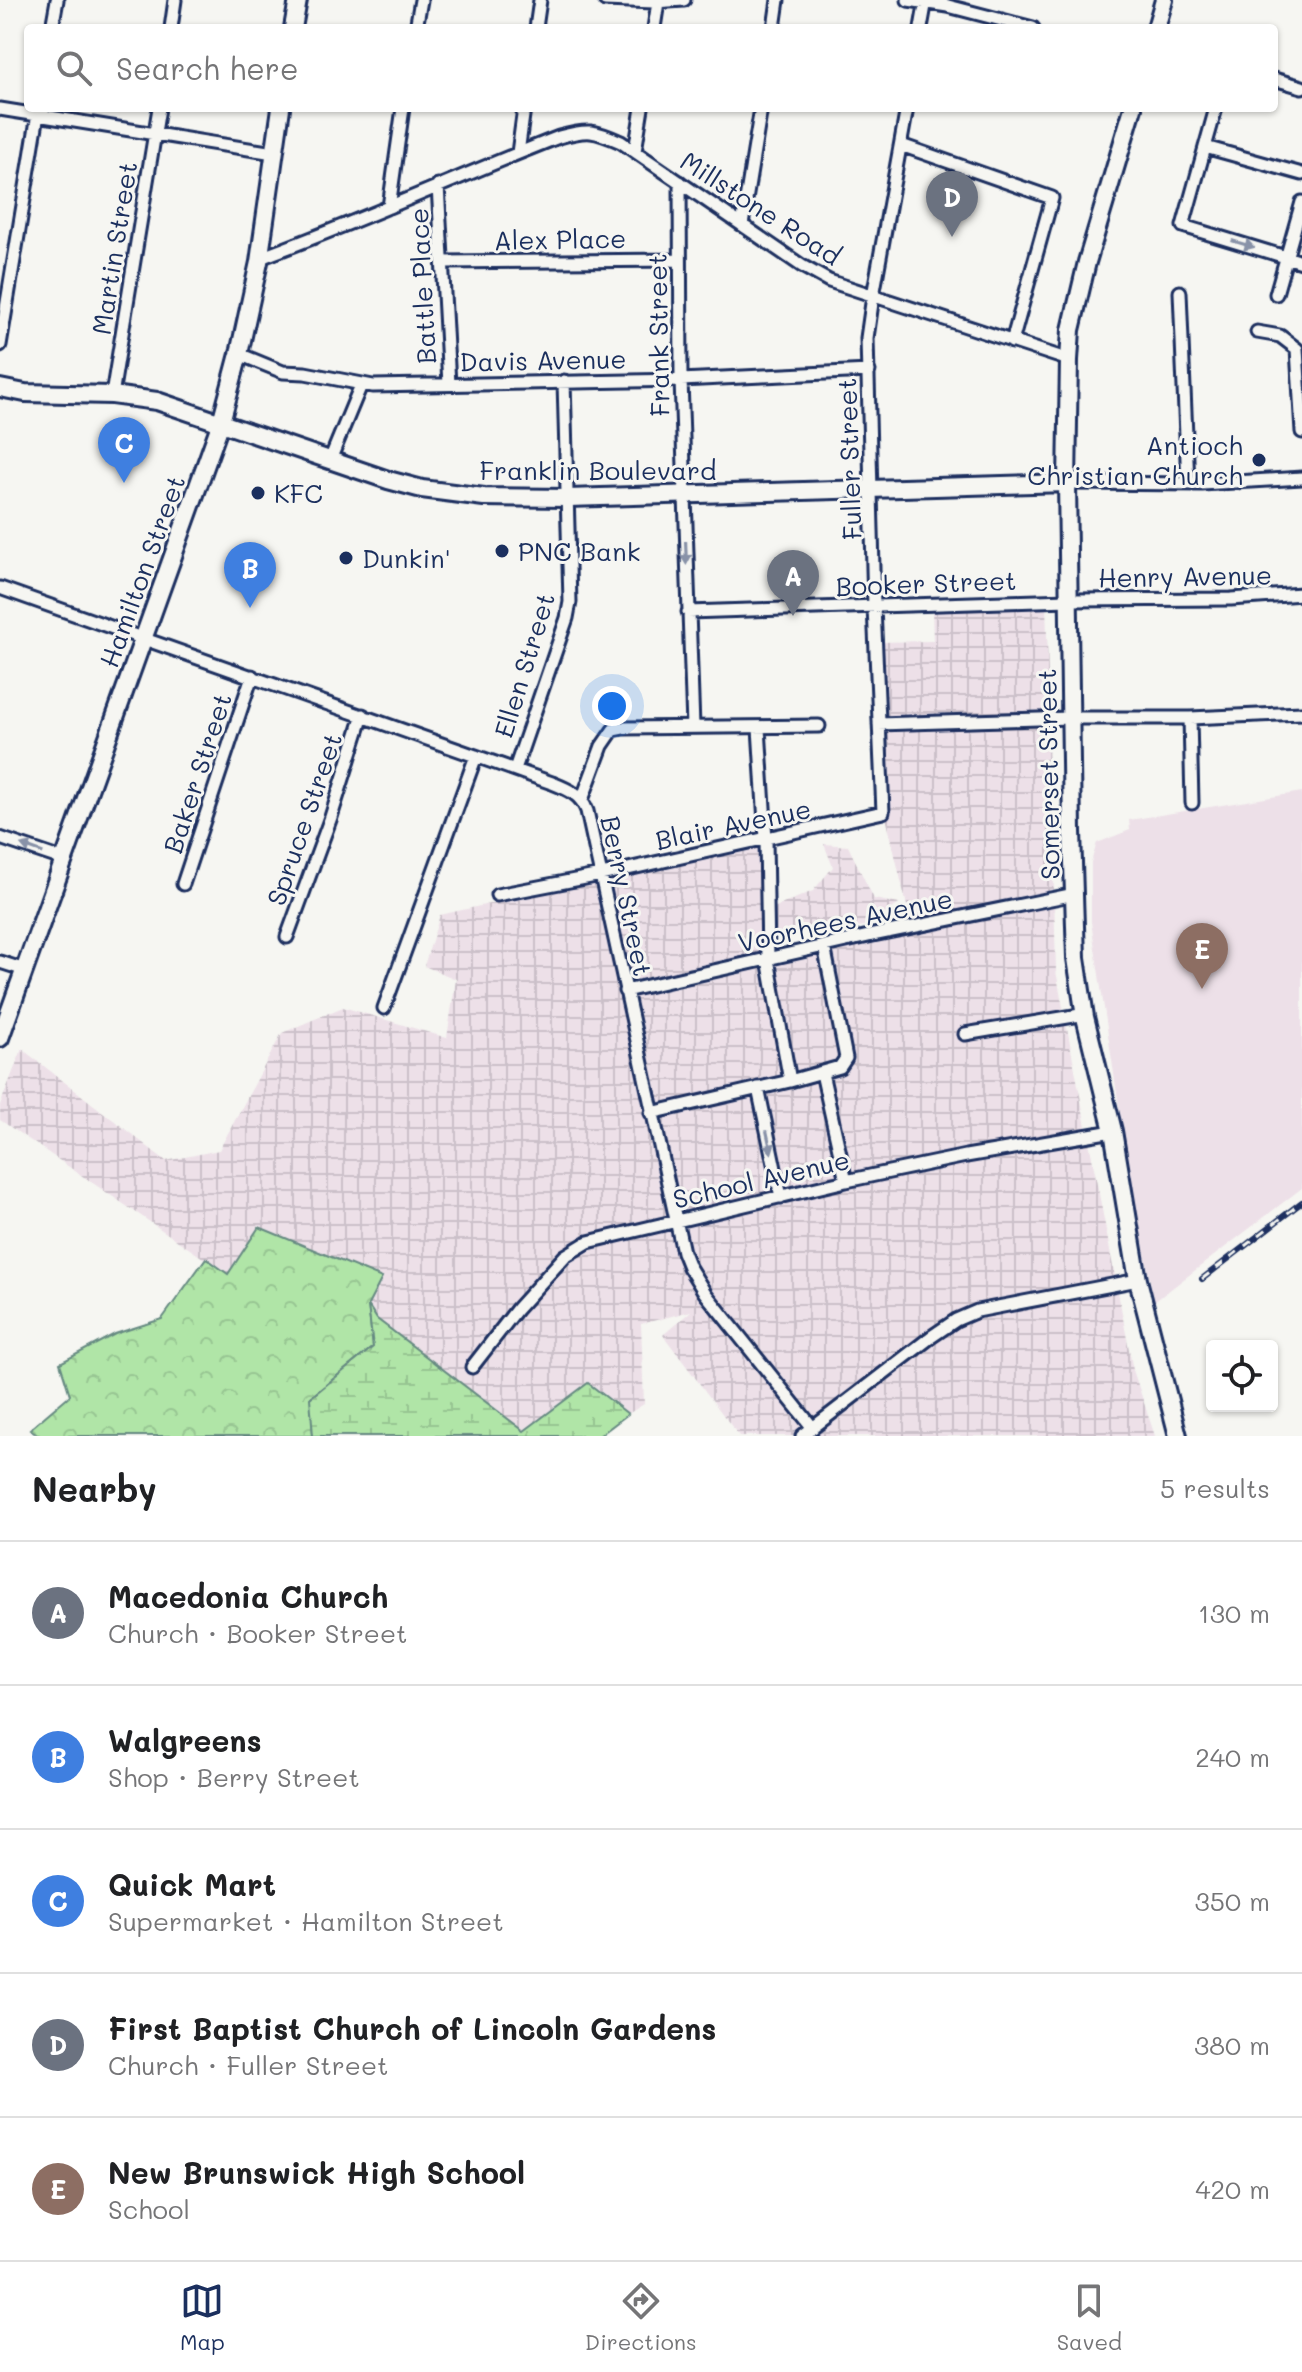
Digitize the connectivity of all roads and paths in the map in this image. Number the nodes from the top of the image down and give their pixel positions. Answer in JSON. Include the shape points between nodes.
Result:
{"nodes":[{"id":1,"x":57,"y":0,"type":"edge"},
{"id":2,"x":175,"y":0,"type":"edge"},
{"id":3,"x":298,"y":0,"type":"edge"},
{"id":4,"x":421,"y":0,"type":"edge"},
{"id":5,"x":540,"y":0,"type":"edge"},
{"id":6,"x":605,"y":0,"type":"edge"},
{"id":7,"x":684,"y":0,"type":"edge"},
{"id":8,"x":778,"y":0,"type":"edge"},
{"id":9,"x":908,"y":0,"type":"edge"},
{"id":10,"x":1164,"y":0,"type":"edge"},
{"id":11,"x":926,"y":1,"type":"edge"},
{"id":12,"x":658,"y":2,"type":"edge"},
{"id":13,"x":53,"y":24,"type":"edge"},
{"id":14,"x":172,"y":24,"type":"edge"},
{"id":15,"x":294,"y":24,"type":"edge"},
{"id":16,"x":417,"y":24,"type":"edge"},
{"id":17,"x":537,"y":24,"type":"edge"},
{"id":18,"x":655,"y":24,"type":"edge"},
{"id":19,"x":775,"y":24,"type":"edge"},
{"id":20,"x":922,"y":24,"type":"edge"},
{"id":21,"x":1018,"y":24,"type":"edge"},
{"id":22,"x":1157,"y":24,"type":"edge"},
{"id":23,"x":1278,"y":80,"type":"edge"},
{"id":24,"x":1302,"y":87,"type":"edge"},
{"id":25,"x":0,"y":109,"type":"edge"},
{"id":26,"x":24,"y":111,"type":"edge"},
{"id":27,"x":39,"y":112,"type":"edge"},
{"id":28,"x":158,"y":112,"type":"edge"},
{"id":29,"x":280,"y":112,"type":"edge"},
{"id":30,"x":402,"y":112,"type":"edge"},
{"id":31,"x":523,"y":112,"type":"edge"},
{"id":32,"x":641,"y":112,"type":"edge"},
{"id":33,"x":760,"y":112,"type":"edge"},
{"id":34,"x":906,"y":112,"type":"edge"},
{"id":35,"x":1132,"y":112,"type":"edge"},
{"id":36,"x":1215,"y":112,"type":"edge"},
{"id":37,"x":155,"y":134,"type":"junction"},
{"id":38,"x":901,"y":145,"type":"junction"},
{"id":39,"x":1205,"y":147,"type":"junction"},
{"id":40,"x":635,"y":151,"type":"junction"},
{"id":41,"x":274,"y":153,"type":"junction"},
{"id":42,"x":518,"y":153,"type":"junction"},
{"id":43,"x":1302,"y":174,"type":"edge"},
{"id":44,"x":680,"y":182,"type":"junction"},
{"id":45,"x":438,"y":185,"type":"junction"},
{"id":46,"x":1302,"y":202,"type":"edge"},
{"id":47,"x":389,"y":207,"type":"junction"},
{"id":48,"x":742,"y":225,"type":"junction"},
{"id":49,"x":1286,"y":257,"type":"junction"},
{"id":50,"x":260,"y":258,"type":"junction"},
{"id":51,"x":679,"y":260,"type":"junction"},
{"id":52,"x":443,"y":262,"type":"junction"},
{"id":53,"x":1302,"y":262,"type":"edge"},
{"id":54,"x":1180,"y":292,"type":"dead end"},
{"id":55,"x":1276,"y":294,"type":"dead end"},
{"id":56,"x":873,"y":296,"type":"junction"},
{"id":57,"x":1257,"y":332,"type":"dead end"},
{"id":58,"x":1012,"y":342,"type":"junction"},
{"id":59,"x":0,"y":345,"type":"edge"},
{"id":60,"x":239,"y":354,"type":"junction"},
{"id":61,"x":1069,"y":360,"type":"junction"},
{"id":62,"x":869,"y":371,"type":"junction"},
{"id":63,"x":681,"y":380,"type":"junction"},
{"id":64,"x":564,"y":381,"type":"junction"},
{"id":65,"x":449,"y":384,"type":"junction"},
{"id":66,"x":361,"y":385,"type":"junction"},
{"id":67,"x":0,"y":388,"type":"edge"},
{"id":68,"x":112,"y":395,"type":"junction"},
{"id":69,"x":221,"y":422,"type":"junction"},
{"id":70,"x":1302,"y":432,"type":"edge"},
{"id":71,"x":330,"y":460,"type":"junction"},
{"id":72,"x":1302,"y":479,"type":"edge"},
{"id":73,"x":1067,"y":483,"type":"junction"},
{"id":74,"x":1188,"y":484,"type":"junction"},
{"id":75,"x":872,"y":489,"type":"junction"},
{"id":76,"x":684,"y":494,"type":"junction"},
{"id":77,"x":568,"y":498,"type":"junction"},
{"id":78,"x":0,"y":588,"type":"edge"},
{"id":79,"x":1302,"y":594,"type":"edge"},
{"id":80,"x":1069,"y":600,"type":"junction"},
{"id":81,"x":874,"y":607,"type":"junction"},
{"id":82,"x":688,"y":612,"type":"junction"},
{"id":83,"x":143,"y":640,"type":"junction"},
{"id":84,"x":252,"y":676,"type":"junction"},
{"id":85,"x":1302,"y":713,"type":"edge"},
{"id":86,"x":363,"y":715,"type":"junction"},
{"id":87,"x":1070,"y":718,"type":"junction"},
{"id":88,"x":1190,"y":718,"type":"junction"},
{"id":89,"x":879,"y":724,"type":"junction"},
{"id":90,"x":819,"y":726,"type":"dead end"},
{"id":91,"x":693,"y":727,"type":"junction"},
{"id":92,"x":759,"y":728,"type":"junction"},
{"id":93,"x":476,"y":756,"type":"junction"},
{"id":94,"x":515,"y":769,"type":"junction"},
{"id":95,"x":582,"y":800,"type":"junction"},
{"id":96,"x":1192,"y":803,"type":"dead end"},
{"id":97,"x":883,"y":812,"type":"joint"},
{"id":98,"x":0,"y":838,"type":"edge"},
{"id":99,"x":766,"y":839,"type":"junction"},
{"id":100,"x":65,"y":860,"type":"junction"},
{"id":101,"x":601,"y":875,"type":"junction"},
{"id":102,"x":183,"y":884,"type":"dead end"},
{"id":103,"x":1075,"y":894,"type":"junction"},
{"id":104,"x":497,"y":895,"type":"dead end"},
{"id":105,"x":287,"y":937,"type":"dead end"},
{"id":106,"x":824,"y":946,"type":"junction"},
{"id":107,"x":768,"y":959,"type":"junction"},
{"id":108,"x":0,"y":962,"type":"edge"},
{"id":109,"x":25,"y":970,"type":"junction"},
{"id":110,"x":625,"y":991,"type":"junction"},
{"id":111,"x":384,"y":1008,"type":"dead end"},
{"id":112,"x":1085,"y":1017,"type":"junction"},
{"id":113,"x":965,"y":1034,"type":"dead end"},
{"id":114,"x":0,"y":1038,"type":"edge"},
{"id":115,"x":822,"y":1073,"type":"junction"},
{"id":116,"x":790,"y":1081,"type":"junction"},
{"id":117,"x":758,"y":1088,"type":"junction"},
{"id":118,"x":651,"y":1113,"type":"junction"},
{"id":119,"x":1113,"y":1131,"type":"junction"},
{"id":120,"x":846,"y":1181,"type":"junction"},
{"id":121,"x":781,"y":1197,"type":"junction"},
{"id":122,"x":675,"y":1221,"type":"junction"},
{"id":123,"x":1138,"y":1280,"type":"junction"},
{"id":124,"x":472,"y":1367,"type":"dead end"},
{"id":125,"x":813,"y":1428,"type":"junction"},
{"id":126,"x":802,"y":1436,"type":"edge"},
{"id":127,"x":1178,"y":1436,"type":"edge"}],
"edges":[{"from":1,"to":13,"type":"street"},
{"from":2,"to":14,"type":"street"},
{"from":3,"to":15,"type":"main road"},
{"from":4,"to":16,"type":"street"},
{"from":5,"to":17,"type":"street"},
{"from":6,"to":12,"type":"street"},
{"from":7,"to":12,"type":"street"},
{"from":8,"to":19,"type":"street"},
{"from":9,"to":11,"type":"street"},
{"from":10,"to":22,"type":"main road"},
{"from":11,"to":20,"type":"street"},
{"from":11,"to":21,"type":"street"},
{"from":12,"to":18,"type":"street"},
{"from":23,"to":24,"type":"street"},
{"from":25,"to":26,"type":"street"},
{"from":27,"to":37,"type":"street"},
{"from":27,"to":59,"type":"street"},
{"from":28,"to":37,"type":"street","name":"Martin Street"},
{"from":29,"to":41,"type":"main road","name":"Hamilton Street"},
{"from":30,"to":47,"type":"street"},
{"from":31,"to":42,"type":"street"},
{"from":32,"to":40,"type":"street"},
{"from":33,"to":48,"type":"street"},
{"from":34,"to":38,"type":"street","name":"Fuller Street"},
{"from":35,"to":61,"type":"main road","name":"Somerset Street","via":[[1084,275]]},
{"from":36,"to":39,"type":"street"},
{"from":37,"to":41,"type":"street"},
{"from":37,"to":68,"type":"street","name":"Martin Street"},
{"from":38,"to":56,"type":"street","name":"Fuller Street"},
{"from":38,"to":58,"type":"street","via":[[1052,198]]},
{"from":39,"to":43,"type":"street"},
{"from":39,"to":49,"type":"street","one_way":true,"via":[[1183,226]]},
{"from":40,"to":42,"type":"street","name":"Millstone Road","via":[[596,131],[569,134]]},
{"from":40,"to":44,"type":"street","name":"Millstone Road"},
{"from":41,"to":50,"type":"main road","name":"Hamilton Street"},
{"from":42,"to":45,"type":"street","name":"Millstone Road"},
{"from":44,"to":48,"type":"street","name":"Millstone Road"},
{"from":44,"to":51,"type":"street","name":"Frank Street"},
{"from":45,"to":47,"type":"street","name":"Millstone Road"},
{"from":45,"to":52,"type":"street","name":"Battle Place"},
{"from":46,"to":49,"type":"street"},
{"from":47,"to":50,"type":"street","name":"Millstone Road"},
{"from":48,"to":56,"type":"street","name":"Millstone Road","via":[[829,281]]},
{"from":49,"to":53,"type":"street"},
{"from":49,"to":55,"type":"street"},
{"from":50,"to":60,"type":"main road","name":"Hamilton Street"},
{"from":51,"to":52,"type":"street","name":"Alex Place"},
{"from":51,"to":63,"type":"street","name":"Frank Street"},
{"from":52,"to":65,"type":"street","name":"Battle Place"},
{"from":54,"to":74,"type":"street"},
{"from":56,"to":58,"type":"street","name":"Millstone Road"},
{"from":56,"to":62,"type":"street","name":"Fuller Street"},
{"from":57,"to":70,"type":"street","via":[[1280,336],[1297,349]]},
{"from":58,"to":61,"type":"street","name":"Millstone Road"},
{"from":60,"to":66,"type":"street","name":"Davis Avenue","via":[[283,372]]},
{"from":60,"to":69,"type":"main road","name":"Hamilton Street"},
{"from":61,"to":73,"type":"main road","name":"Somerset Street"},
{"from":62,"to":63,"type":"street","name":"Davis Avenue"},
{"from":62,"to":75,"type":"street","name":"Fuller Street"},
{"from":63,"to":64,"type":"street","name":"Davis Avenue"},
{"from":63,"to":76,"type":"street","name":"Frank Street"},
{"from":64,"to":65,"type":"street","name":"Davis Avenue"},
{"from":64,"to":77,"type":"street","name":"Ellen Street"},
{"from":65,"to":66,"type":"street","name":"Davis Avenue"},
{"from":66,"to":71,"type":"street"},
{"from":67,"to":68,"type":"main road","name":"Franklin Boulevard"},
{"from":68,"to":69,"type":"main road","name":"Franklin Boulevard","via":[[157,401]]},
{"from":69,"to":71,"type":"main road","name":"Franklin Boulevard"},
{"from":69,"to":83,"type":"main road","name":"Hamilton Street"},
{"from":71,"to":77,"type":"main road","name":"Franklin Boulevard","via":[[422,489],[484,497]]},
{"from":72,"to":74,"type":"street"},
{"from":73,"to":74,"type":"street"},
{"from":73,"to":75,"type":"main road","name":"Franklin Boulevard"},
{"from":73,"to":80,"type":"main road","name":"Somerset Street"},
{"from":75,"to":76,"type":"main road","name":"Franklin Boulevard"},
{"from":75,"to":81,"type":"street","name":"Fuller Street"},
{"from":76,"to":77,"type":"main road","name":"Franklin Boulevard"},
{"from":76,"to":82,"type":"street","name":"Frank Street","one_way":true},
{"from":77,"to":94,"type":"street","name":"Ellen Street","via":[[567,618]]},
{"from":78,"to":83,"type":"street","name":"Berry Street"},
{"from":79,"to":80,"type":"street","name":"Henry Avenue"},
{"from":80,"to":81,"type":"street","name":"Booker Street"},
{"from":80,"to":87,"type":"main road","name":"Somerset Street"},
{"from":81,"to":82,"type":"street","name":"Booker Street"},
{"from":81,"to":89,"type":"street","name":"Fuller Street"},
{"from":82,"to":91,"type":"street","name":"Frank Street"},
{"from":83,"to":84,"type":"street","name":"Berry Street"},
{"from":83,"to":100,"type":"main road","name":"Hamilton Street"},
{"from":84,"to":86,"type":"street","name":"Berry Street"},
{"from":84,"to":102,"type":"street","name":"Baker Street"},
{"from":85,"to":88,"type":"street"},
{"from":86,"to":93,"type":"street","name":"Berry Street"},
{"from":86,"to":105,"type":"street","name":"Spruce Street"},
{"from":87,"to":88,"type":"street"},
{"from":87,"to":89,"type":"street"},
{"from":87,"to":103,"type":"main road","name":"Somerset Street"},
{"from":88,"to":96,"type":"street"},
{"from":89,"to":97,"type":"street","name":"Fuller Street"},
{"from":90,"to":92,"type":"street"},
{"from":91,"to":92,"type":"street"},
{"from":91,"to":95,"type":"street","via":[[613,730]]},
{"from":92,"to":99,"type":"street"},
{"from":93,"to":94,"type":"street","name":"Berry Street"},
{"from":93,"to":111,"type":"street","name":"Ellen Street"},
{"from":94,"to":95,"type":"street","name":"Berry Street"},
{"from":95,"to":101,"type":"street","name":"Berry Street"},
{"from":97,"to":99,"type":"street","name":"Blair Avenue"},
{"from":100,"to":98,"type":"street","one_way":true},
{"from":99,"to":101,"type":"street","name":"Blair Avenue"},
{"from":99,"to":107,"type":"street"},
{"from":100,"to":109,"type":"main road","name":"Hamilton Street"},
{"from":101,"to":104,"type":"street","name":"Blair Avenue"},
{"from":101,"to":110,"type":"street","name":"Berry Street"},
{"from":103,"to":106,"type":"street","name":"Voorhees Avenue"},
{"from":103,"to":112,"type":"main road","name":"Somerset Street","via":[[1076,958]]},
{"from":106,"to":107,"type":"street","name":"Voorhees Avenue"},
{"from":106,"to":115,"type":"street","via":[[846,1058],[840,1067]]},
{"from":107,"to":110,"type":"street","name":"Voorhees Avenue"},
{"from":107,"to":116,"type":"street"},
{"from":108,"to":109,"type":"street"},
{"from":109,"to":114,"type":"main road","name":"Hamilton Street"},
{"from":110,"to":118,"type":"street","name":"Berry Street"},
{"from":112,"to":113,"type":"street"},
{"from":112,"to":119,"type":"main road","name":"Somerset Street"},
{"from":115,"to":116,"type":"street"},
{"from":115,"to":120,"type":"street"},
{"from":116,"to":117,"type":"street"},
{"from":117,"to":118,"type":"street"},
{"from":117,"to":121,"type":"street","one_way":true},
{"from":118,"to":122,"type":"street","name":"Berry Street"},
{"from":119,"to":120,"type":"street","name":"School Avenue"},
{"from":119,"to":123,"type":"main road","name":"Somerset Street"},
{"from":120,"to":121,"type":"street","name":"School Avenue"},
{"from":121,"to":122,"type":"street","name":"School Avenue"},
{"from":122,"to":124,"type":"street","name":"School Avenue","via":[[588,1242],[565,1256]]},
{"from":122,"to":125,"type":"street","name":"Berry Street","via":[[683,1252],[705,1293]]},
{"from":123,"to":125,"type":"street","via":[[977,1311],[956,1320]]},
{"from":123,"to":127,"type":"main road","name":"Somerset Street"},
{"from":125,"to":126,"type":"street"}]}
